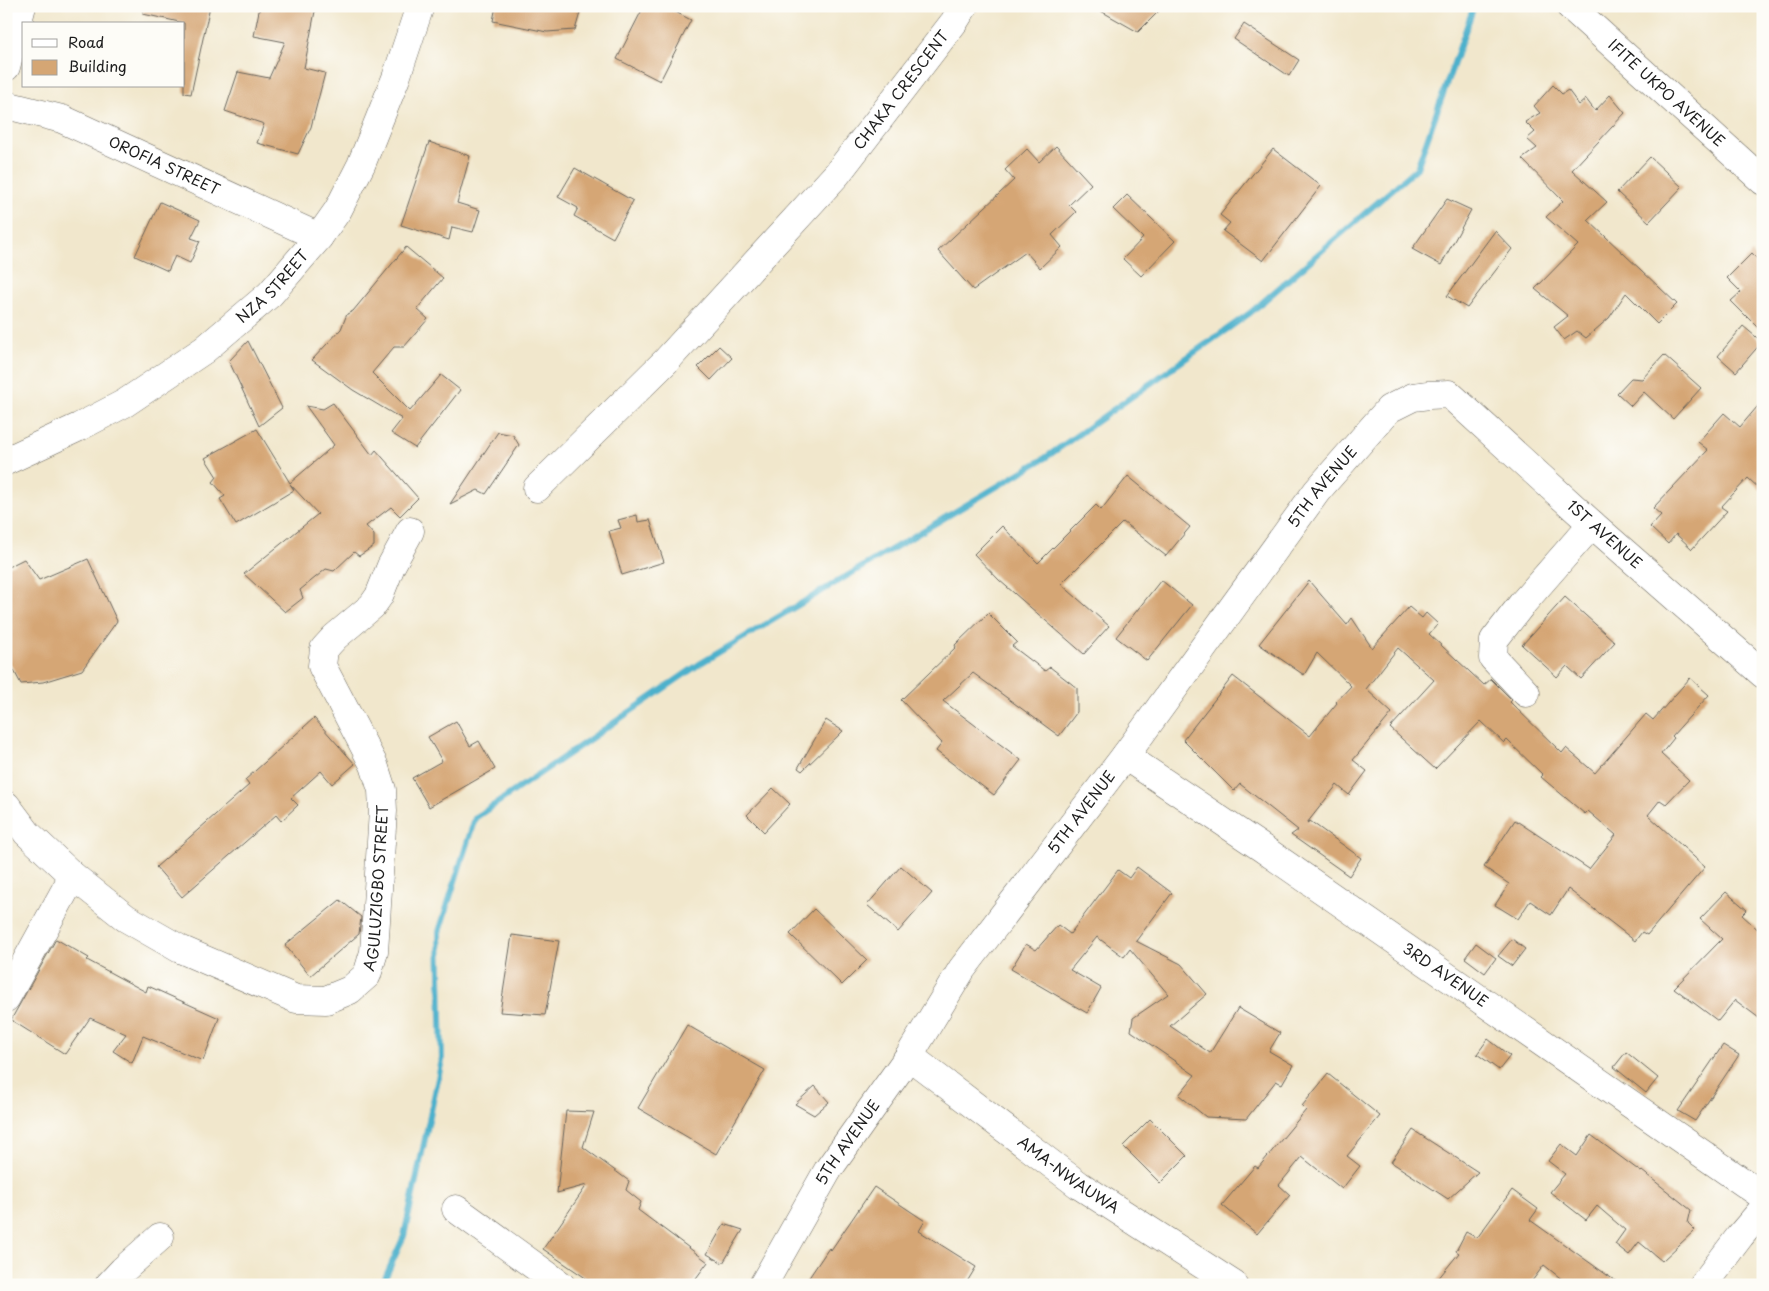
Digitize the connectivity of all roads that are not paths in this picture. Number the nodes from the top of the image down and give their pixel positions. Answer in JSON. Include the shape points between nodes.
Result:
{"nodes":[{"id":1,"x":22,"y":6,"type":"edge"},
{"id":2,"x":420,"y":6,"type":"edge"},
{"id":3,"x":964,"y":6,"type":"edge"},
{"id":4,"x":1570,"y":6,"type":"edge"},
{"id":5,"x":6,"y":67,"type":"edge"},
{"id":6,"x":6,"y":105,"type":"edge"},
{"id":7,"x":1763,"y":181,"type":"edge"},
{"id":8,"x":319,"y":237,"type":"junction"},
{"id":9,"x":1449,"y":394,"type":"joint"},
{"id":10,"x":6,"y":461,"type":"edge"},
{"id":11,"x":537,"y":488,"type":"dead end"},
{"id":12,"x":1592,"y":524,"type":"junction"},
{"id":13,"x":410,"y":531,"type":"dead end"},
{"id":14,"x":1763,"y":674,"type":"edge"},
{"id":15,"x":1526,"y":692,"type":"dead end"},
{"id":16,"x":1126,"y":756,"type":"junction"},
{"id":17,"x":6,"y":805,"type":"edge"},
{"id":18,"x":73,"y":876,"type":"junction"},
{"id":19,"x":6,"y":998,"type":"edge"},
{"id":20,"x":909,"y":1056,"type":"junction"},
{"id":21,"x":1763,"y":1196,"type":"edge"},
{"id":22,"x":456,"y":1209,"type":"dead end"},
{"id":23,"x":1763,"y":1209,"type":"edge"},
{"id":24,"x":160,"y":1237,"type":"dead end"},
{"id":25,"x":109,"y":1285,"type":"edge"},
{"id":26,"x":561,"y":1285,"type":"edge"},
{"id":27,"x":763,"y":1285,"type":"edge"},
{"id":28,"x":1234,"y":1285,"type":"edge"},
{"id":29,"x":1702,"y":1285,"type":"edge"}],
"edges":[{"from":1,"to":5,"type":"street"},
{"from":2,"to":8,"type":"street","name":"NZA STREET","via":[[396,78],[361,165],[338,210]]},
{"from":3,"to":11,"type":"street","name":"CHAKA CRESCENT","via":[[837,174],[666,360]]},
{"from":4,"to":7,"type":"street","name":"IFITE UKPO AVENUE"},
{"from":6,"to":8,"type":"street","name":"OROFIA STREET","via":[[62,119]]},
{"from":8,"to":10,"type":"street","name":"NZA STREET","via":[[270,294],[204,350],[125,403]]},
{"from":9,"to":12,"type":"street","name":"1ST AVENUE"},
{"from":9,"to":16,"type":"street","name":"5TH AVENUE","via":[[1413,397],[1389,409],[1317,491]]},
{"from":12,"to":14,"type":"street","name":"1ST AVENUE"},
{"from":12,"to":15,"type":"street","via":[[1494,640],[1494,658]]},
{"from":13,"to":18,"type":"street","name":"AGULUZIGBO STREET","via":[[379,596],[324,649],[322,666],[374,764],[382,790],[374,952],[366,976],[350,990],[326,1000],[296,999],[180,949],[126,918]]},
{"from":16,"to":20,"type":"street","name":"5TH AVENUE","via":[[962,969]]},
{"from":16,"to":21,"type":"street","name":"3RD AVENUE"},
{"from":17,"to":18,"type":"street","name":"AGULUZIGBO STREET","via":[[27,833]]},
{"from":18,"to":19,"type":"street"},
{"from":20,"to":27,"type":"street","name":"5TH AVENUE","via":[[828,1170]]},
{"from":20,"to":28,"type":"street","name":"AMA-NWAUWA","via":[[1079,1185]]},
{"from":22,"to":26,"type":"street"},
{"from":23,"to":29,"type":"street"},
{"from":24,"to":25,"type":"street"}]}
